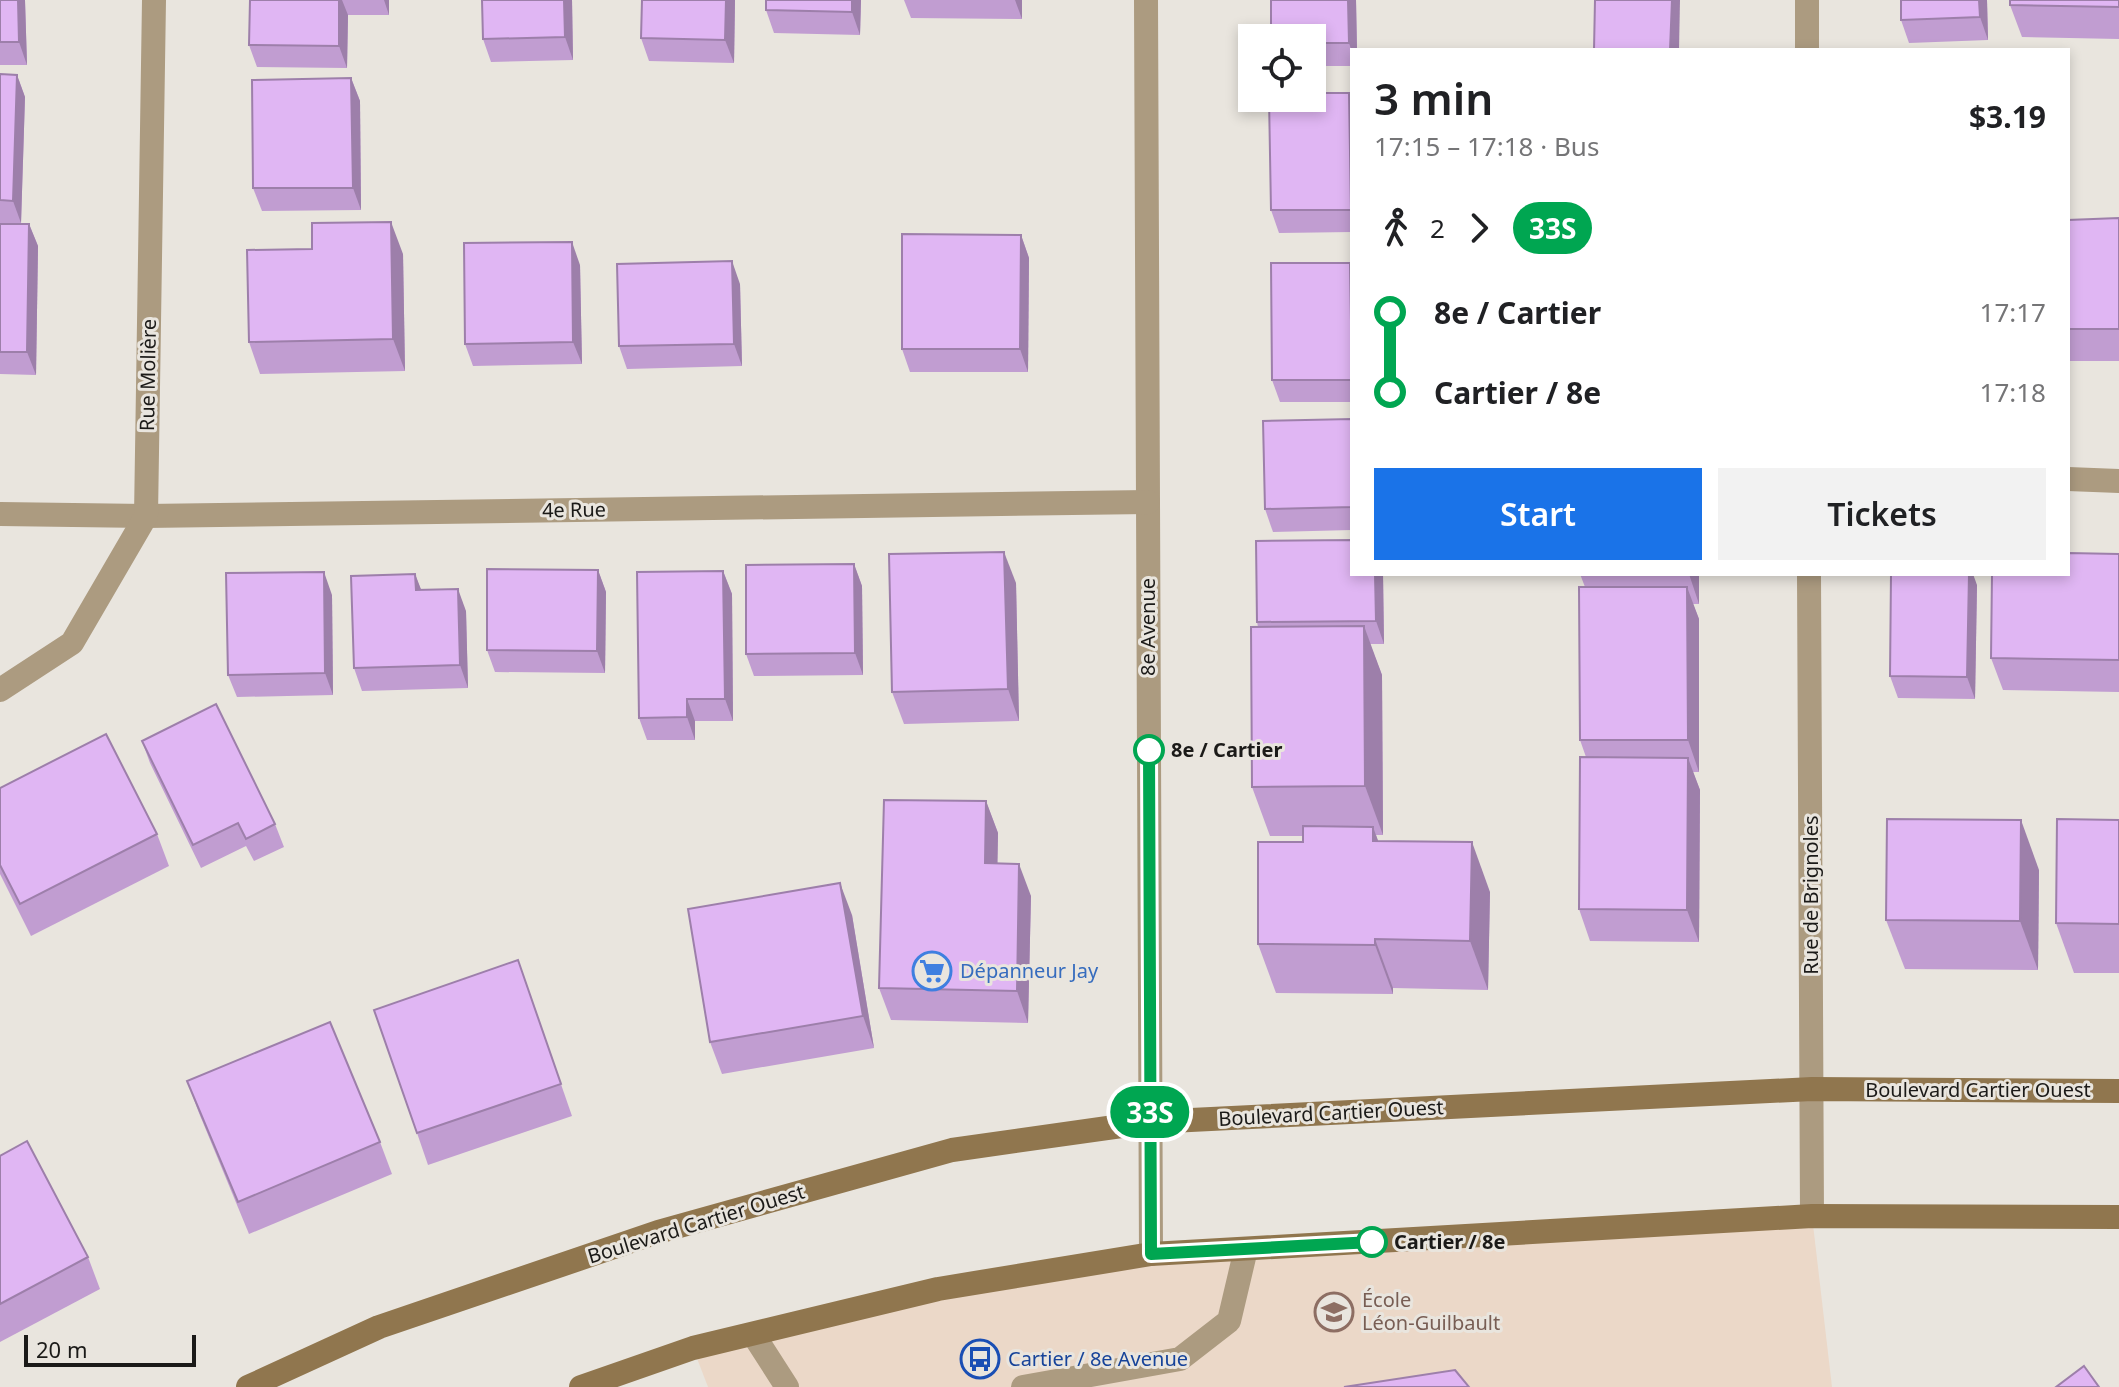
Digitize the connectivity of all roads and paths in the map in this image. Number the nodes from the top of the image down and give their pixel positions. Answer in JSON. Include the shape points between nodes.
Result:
{"nodes":[{"id":1,"x":154,"y":0,"type":"edge"},
{"id":2,"x":1146,"y":0,"type":"edge"},
{"id":3,"x":1807,"y":0,"type":"edge"},
{"id":4,"x":1807,"y":48,"type":"edge"},
{"id":5,"x":2070,"y":479,"type":"edge"},
{"id":6,"x":2119,"y":481,"type":"edge"},
{"id":7,"x":1148,"y":502,"type":"junction"},
{"id":8,"x":0,"y":514,"type":"edge"},
{"id":9,"x":146,"y":516,"type":"junction"},
{"id":10,"x":1809,"y":576,"type":"edge"},
{"id":11,"x":0,"y":690,"type":"edge"},
{"id":12,"x":1812,"y":1089,"type":"junction"},
{"id":13,"x":2119,"y":1091,"type":"edge"},
{"id":14,"x":1150,"y":1122,"type":"junction"},
{"id":15,"x":1812,"y":1216,"type":"junction"},
{"id":16,"x":2119,"y":1217,"type":"edge"},
{"id":17,"x":1246,"y":1249,"type":"junction"},
{"id":18,"x":1151,"y":1254,"type":"junction"},
{"id":19,"x":753,"y":1334,"type":"junction"},
{"id":20,"x":248,"y":1387,"type":"edge"},
{"id":21,"x":581,"y":1387,"type":"edge"},
{"id":22,"x":787,"y":1387,"type":"edge"},
{"id":23,"x":1023,"y":1387,"type":"edge"}],
"edges":[{"from":1,"to":9,"type":"street","name":"Rue Molière"},
{"from":2,"to":7,"type":"street","name":"8e Avenue"},
{"from":3,"to":4,"type":"street"},
{"from":5,"to":6,"type":"street"},
{"from":7,"to":9,"type":"street","name":"4e Rue"},
{"from":7,"to":14,"type":"street","name":"8e Avenue"},
{"from":8,"to":9,"type":"street","name":"4e Rue"},
{"from":9,"to":11,"type":"street","name":"Rue Molière","via":[[72,643]]},
{"from":10,"to":12,"type":"street","name":"Rue de Brignoles"},
{"from":12,"to":13,"type":"street","name":"Boulevard Cartier Ouest"},
{"from":12,"to":14,"type":"street","name":"Boulevard Cartier Ouest"},
{"from":12,"to":15,"type":"street","name":"Rue de Brignoles"},
{"from":14,"to":18,"type":"street","name":"8e Avenue"},
{"from":14,"to":20,"type":"street","name":"Boulevard Cartier Ouest","via":[[952,1150],[658,1232],[379,1327]]},
{"from":15,"to":16,"type":"street"},
{"from":15,"to":17,"type":"street"},
{"from":17,"to":18,"type":"street"},
{"from":17,"to":23,"type":"street","via":[[1229,1321],[1180,1359]]},
{"from":18,"to":19,"type":"street","via":[[938,1289]]},
{"from":19,"to":21,"type":"street","via":[[693,1348]]},
{"from":19,"to":22,"type":"street"}]}
